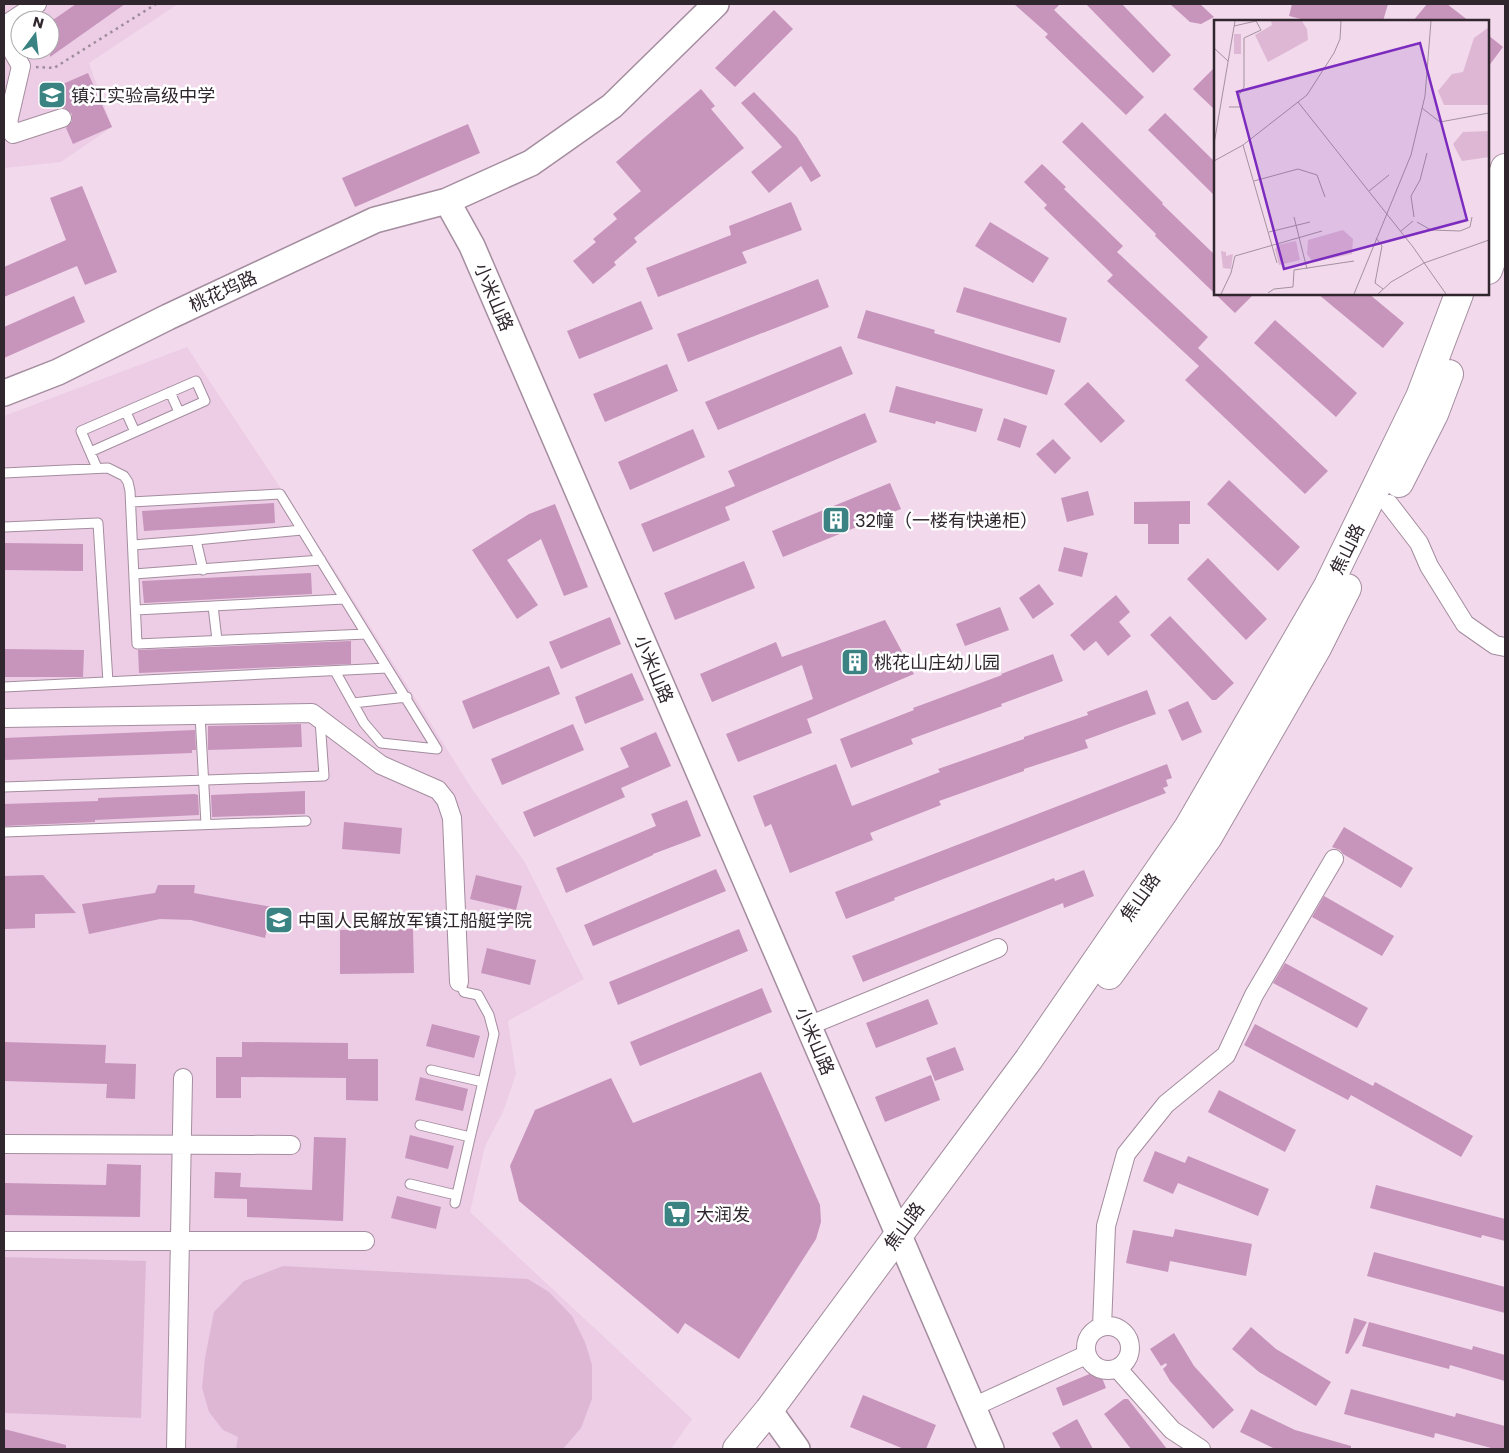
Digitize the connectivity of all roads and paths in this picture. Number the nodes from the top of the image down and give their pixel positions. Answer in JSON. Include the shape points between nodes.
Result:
{"nodes":[{"id":1,"x":37,"y":4,"type":"edge"},
{"id":2,"x":156,"y":4,"type":"edge"},
{"id":3,"x":716,"y":4,"type":"edge"},
{"id":4,"x":21,"y":66,"type":"junction"},
{"id":5,"x":62,"y":118,"type":"dead end"},
{"id":6,"x":6,"y":122,"type":"edge"},
{"id":7,"x":1505,"y":168,"type":"edge"},
{"id":8,"x":447,"y":200,"type":"junction"},
{"id":9,"x":1489,"y":213,"type":"edge"},
{"id":10,"x":1505,"y":223,"type":"edge"},
{"id":11,"x":1489,"y":267,"type":"edge"},
{"id":12,"x":1459,"y":295,"type":"edge"},
{"id":13,"x":1479,"y":295,"type":"edge"},
{"id":14,"x":170,"y":392,"type":"junction"},
{"id":15,"x":4,"y":393,"type":"edge"},
{"id":16,"x":126,"y":412,"type":"junction"},
{"id":17,"x":179,"y":412,"type":"junction"},
{"id":18,"x":135,"y":432,"type":"junction"},
{"id":19,"x":90,"y":452,"type":"junction"},
{"id":20,"x":97,"y":468,"type":"junction"},
{"id":21,"x":4,"y":473,"type":"edge"},
{"id":22,"x":131,"y":502,"type":"junction"},
{"id":23,"x":1389,"y":504,"type":"junction"},
{"id":24,"x":4,"y":527,"type":"edge"},
{"id":25,"x":302,"y":530,"type":"junction"},
{"id":26,"x":196,"y":540,"type":"junction"},
{"id":27,"x":133,"y":544,"type":"junction"},
{"id":28,"x":321,"y":560,"type":"junction"},
{"id":29,"x":203,"y":570,"type":"junction"},
{"id":30,"x":134,"y":574,"type":"junction"},
{"id":31,"x":344,"y":599,"type":"junction"},
{"id":32,"x":213,"y":606,"type":"junction"},
{"id":33,"x":136,"y":610,"type":"junction"},
{"id":34,"x":366,"y":634,"type":"junction"},
{"id":35,"x":218,"y":640,"type":"junction"},
{"id":36,"x":1505,"y":647,"type":"edge"},
{"id":37,"x":387,"y":668,"type":"junction"},
{"id":38,"x":335,"y":671,"type":"junction"},
{"id":39,"x":108,"y":682,"type":"junction"},
{"id":40,"x":4,"y":687,"type":"edge"},
{"id":41,"x":407,"y":697,"type":"junction"},
{"id":42,"x":353,"y":703,"type":"junction"},
{"id":43,"x":200,"y":715,"type":"junction"},
{"id":44,"x":4,"y":718,"type":"edge"},
{"id":45,"x":320,"y":720,"type":"junction"},
{"id":46,"x":204,"y":780,"type":"junction"},
{"id":47,"x":4,"y":787,"type":"edge"},
{"id":48,"x":306,"y":821,"type":"dead end"},
{"id":49,"x":206,"y":824,"type":"junction"},
{"id":50,"x":4,"y":832,"type":"edge"},
{"id":51,"x":1334,"y":860,"type":"dead end"},
{"id":52,"x":998,"y":948,"type":"dead end"},
{"id":53,"x":460,"y":982,"type":"joint"},
{"id":54,"x":808,"y":1026,"type":"junction"},
{"id":55,"x":431,"y":1070,"type":"dead end"},
{"id":56,"x":183,"y":1078,"type":"dead end"},
{"id":57,"x":483,"y":1082,"type":"junction"},
{"id":58,"x":420,"y":1125,"type":"dead end"},
{"id":59,"x":470,"y":1137,"type":"junction"},
{"id":60,"x":4,"y":1144,"type":"edge"},
{"id":61,"x":182,"y":1144,"type":"junction"},
{"id":62,"x":291,"y":1145,"type":"dead end"},
{"id":63,"x":410,"y":1184,"type":"dead end"},
{"id":64,"x":4,"y":1240,"type":"edge"},
{"id":65,"x":180,"y":1241,"type":"junction"},
{"id":66,"x":365,"y":1241,"type":"dead end"},
{"id":67,"x":903,"y":1244,"type":"junction"},
{"id":68,"x":1102,"y":1327,"type":"junction"},
{"id":69,"x":1086,"y":1355,"type":"junction"},
{"id":70,"x":1117,"y":1368,"type":"junction"},
{"id":71,"x":973,"y":1407,"type":"junction"},
{"id":72,"x":774,"y":1418,"type":"junction"},
{"id":73,"x":176,"y":1449,"type":"edge"},
{"id":74,"x":737,"y":1449,"type":"edge"},
{"id":75,"x":760,"y":1449,"type":"edge"},
{"id":76,"x":797,"y":1449,"type":"edge"},
{"id":77,"x":991,"y":1449,"type":"edge"},
{"id":78,"x":1200,"y":1449,"type":"edge"}],
"edges":[{"from":1,"to":4,"type":"street","via":[[11,22],[6,40]]},
{"from":2,"to":4,"type":"path","via":[[54,68]]},
{"from":3,"to":8,"type":"street","via":[[612,106],[531,163]]},
{"from":4,"to":6,"type":"street"},
{"from":5,"to":6,"type":"street","via":[[13,134]]},
{"from":7,"to":9,"type":"main road"},
{"from":8,"to":15,"type":"street","name":"桃花坞路","via":[[375,220],[58,372]]},
{"from":8,"to":54,"type":"street","name":"小米山路","via":[[476,255]]},
{"from":10,"to":11,"type":"main road"},
{"from":12,"to":67,"type":"main road","name":"焦山路","via":[[1420,397],[1328,586],[1188,828]]},
{"from":13,"to":23,"type":"main road","name":"焦山路","via":[[1434,414]]},
{"from":14,"to":16,"type":"lane"},
{"from":14,"to":17,"type":"lane"},
{"from":14,"to":17,"type":"lane","via":[[196,381],[205,401]]},
{"from":16,"to":18,"type":"lane"},
{"from":16,"to":19,"type":"lane","via":[[81,431]]},
{"from":17,"to":18,"type":"lane"},
{"from":18,"to":19,"type":"lane"},
{"from":19,"to":20,"type":"lane"},
{"from":20,"to":21,"type":"lane"},
{"from":20,"to":22,"type":"lane","via":[[108,468],[124,476]]},
{"from":22,"to":25,"type":"lane","via":[[280,494]]},
{"from":22,"to":27,"type":"lane"},
{"from":23,"to":36,"type":"street","via":[[1418,543],[1466,624],[1495,645]]},
{"from":23,"to":67,"type":"main road","name":"焦山路","via":[[1317,648],[1208,838]]},
{"from":24,"to":39,"type":"lane","via":[[98,523]]},
{"from":25,"to":26,"type":"lane"},
{"from":25,"to":28,"type":"lane"},
{"from":26,"to":27,"type":"lane"},
{"from":26,"to":29,"type":"lane"},
{"from":27,"to":30,"type":"lane"},
{"from":28,"to":29,"type":"lane"},
{"from":28,"to":31,"type":"lane"},
{"from":29,"to":30,"type":"lane"},
{"from":30,"to":33,"type":"lane"},
{"from":31,"to":32,"type":"lane"},
{"from":31,"to":34,"type":"lane"},
{"from":32,"to":33,"type":"lane"},
{"from":32,"to":35,"type":"lane"},
{"from":33,"to":35,"type":"lane","via":[[137,644]]},
{"from":34,"to":35,"type":"lane"},
{"from":34,"to":37,"type":"lane"},
{"from":37,"to":38,"type":"lane"},
{"from":37,"to":41,"type":"lane"},
{"from":38,"to":39,"type":"lane"},
{"from":38,"to":42,"type":"lane"},
{"from":39,"to":40,"type":"lane"},
{"from":41,"to":42,"type":"lane"},
{"from":41,"to":42,"type":"lane","via":[[437,749],[381,743]]},
{"from":43,"to":44,"type":"street"},
{"from":43,"to":45,"type":"street","via":[[312,713]]},
{"from":43,"to":46,"type":"lane"},
{"from":45,"to":46,"type":"lane","via":[[324,776]]},
{"from":45,"to":53,"type":"street","via":[[381,765],[438,790],[446,800],[452,818]]},
{"from":46,"to":47,"type":"lane"},
{"from":46,"to":49,"type":"lane"},
{"from":48,"to":49,"type":"lane"},
{"from":49,"to":50,"type":"lane"},
{"from":51,"to":68,"type":"street","via":[[1254,996],[1226,1055],[1166,1104],[1126,1154],[1106,1226]]},
{"from":52,"to":54,"type":"street"},
{"from":53,"to":57,"type":"lane","via":[[464,992],[478,995],[489,1015],[494,1034]]},
{"from":54,"to":67,"type":"street","name":"小米山路"},
{"from":55,"to":57,"type":"lane"},
{"from":56,"to":61,"type":"street"},
{"from":57,"to":59,"type":"lane"},
{"from":58,"to":59,"type":"lane"},
{"from":59,"to":63,"type":"lane","via":[[456,1199]]},
{"from":60,"to":61,"type":"street"},
{"from":61,"to":62,"type":"street"},
{"from":61,"to":65,"type":"street"},
{"from":64,"to":65,"type":"street"},
{"from":65,"to":66,"type":"street"},
{"from":65,"to":73,"type":"street"},
{"from":67,"to":71,"type":"street","name":"小米山路"},
{"from":67,"to":72,"type":"main road","name":"焦山路"},
{"from":68,"to":69,"type":"street","via":[[1090,1335]]},
{"from":68,"to":70,"type":"street","via":[[1116,1328],[1127,1337],[1130,1351]]},
{"from":69,"to":70,"type":"street","via":[[1096,1367]]},
{"from":69,"to":71,"type":"street"},
{"from":70,"to":78,"type":"street","via":[[1172,1430]]},
{"from":71,"to":77,"type":"street","name":"小米山路"},
{"from":72,"to":74,"type":"main road","name":"焦山路"},
{"from":72,"to":75,"type":"main road","name":"焦山路"},
{"from":72,"to":76,"type":"street"}]}
